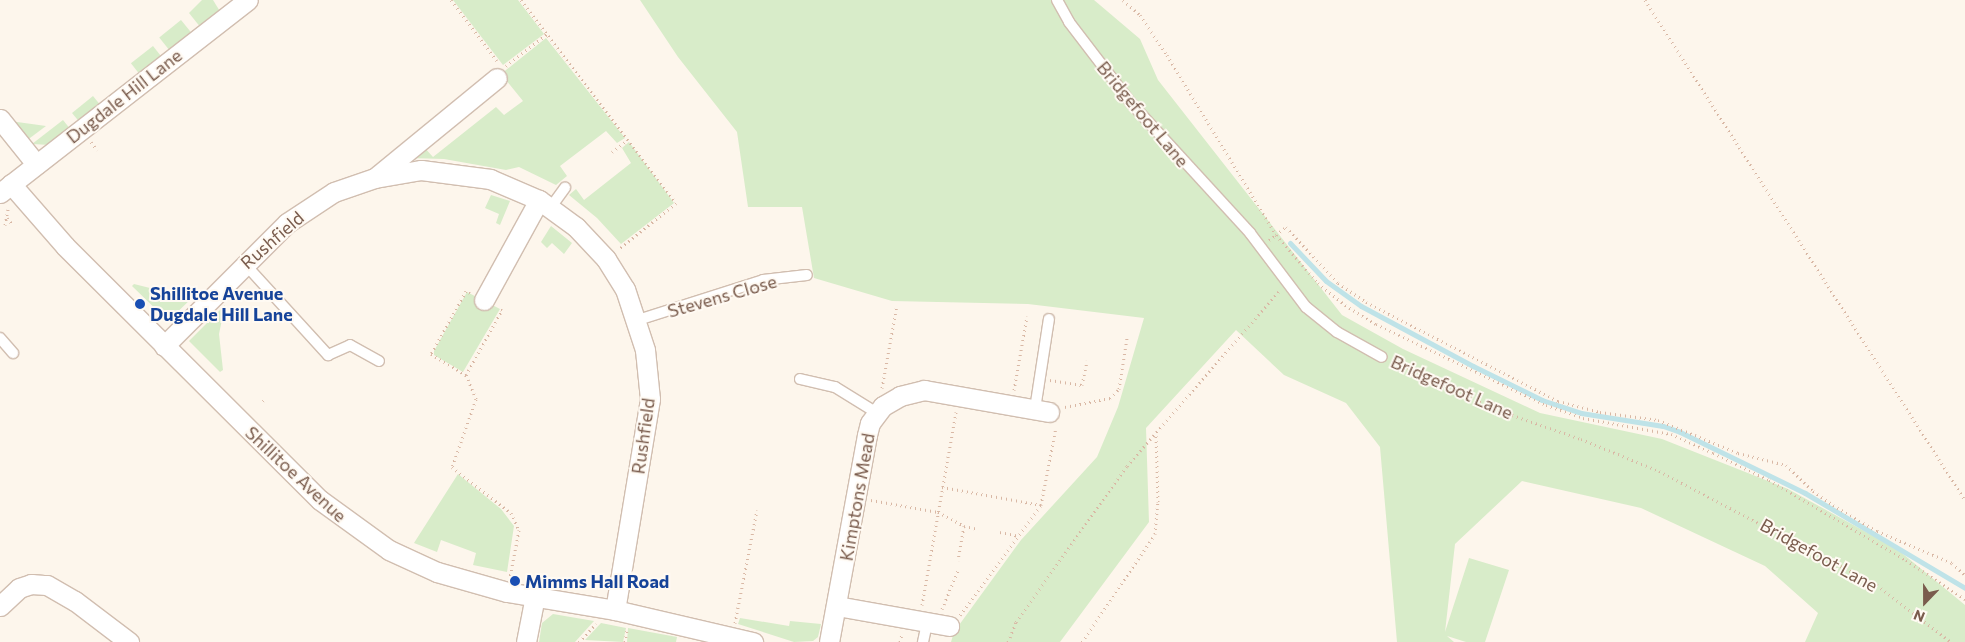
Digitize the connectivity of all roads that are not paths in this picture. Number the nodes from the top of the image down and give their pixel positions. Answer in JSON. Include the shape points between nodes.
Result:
{"nodes":[{"id":1,"x":248,"y":0,"type":"edge"},
{"id":2,"x":1057,"y":0,"type":"edge"},
{"id":3,"x":497,"y":78,"type":"dead end"},
{"id":4,"x":0,"y":119,"type":"edge"},
{"id":5,"x":36,"y":164,"type":"junction"},
{"id":6,"x":375,"y":178,"type":"junction"},
{"id":7,"x":565,"y":188,"type":"dead end"},
{"id":8,"x":7,"y":196,"type":"edge"},
{"id":9,"x":545,"y":204,"type":"junction"},
{"id":10,"x":244,"y":263,"type":"junction"},
{"id":11,"x":806,"y":275,"type":"dead end"},
{"id":12,"x":484,"y":300,"type":"road end"},
{"id":13,"x":638,"y":320,"type":"junction"},
{"id":14,"x":1049,"y":320,"type":"dead end"},
{"id":15,"x":0,"y":338,"type":"edge"},
{"id":16,"x":164,"y":346,"type":"junction"},
{"id":17,"x":13,"y":352,"type":"dead end"},
{"id":18,"x":1382,"y":357,"type":"road end"},
{"id":19,"x":379,"y":361,"type":"dead end"},
{"id":20,"x":800,"y":379,"type":"dead end"},
{"id":21,"x":883,"y":407,"type":"junction"},
{"id":22,"x":1054,"y":414,"type":"joint"},
{"id":23,"x":535,"y":596,"type":"junction"},
{"id":24,"x":0,"y":606,"type":"edge"},
{"id":25,"x":837,"y":606,"type":"junction"},
{"id":26,"x":615,"y":610,"type":"junction"},
{"id":27,"x":933,"y":623,"type":"joint"},
{"id":28,"x":129,"y":642,"type":"edge"},
{"id":29,"x":526,"y":642,"type":"edge"},
{"id":30,"x":753,"y":642,"type":"edge"},
{"id":31,"x":829,"y":642,"type":"edge"},
{"id":32,"x":923,"y":642,"type":"edge"}],
"edges":[{"from":1,"to":5,"type":"street","name":"Dugdale Hill Lane"},
{"from":2,"to":18,"type":"lane","name":"Bridgefoot Lane","via":[[1075,30],[1131,103],[1260,247],[1306,307],[1337,332]]},
{"from":3,"to":6,"type":"street","name":"Rushfield"},
{"from":4,"to":5,"type":"street"},
{"from":5,"to":8,"type":"street","name":"Dugdale Hill Lane"},
{"from":6,"to":9,"type":"street","name":"Rushfield","via":[[421,170],[458,173],[490,179]]},
{"from":6,"to":10,"type":"street","name":"Rushfield","via":[[323,199],[287,223]]},
{"from":7,"to":9,"type":"lane"},
{"from":8,"to":16,"type":"street","name":"Shillitoe Avenue","via":[[51,232]]},
{"from":9,"to":12,"type":"street"},
{"from":9,"to":13,"type":"street","name":"Rushfield","via":[[576,227],[606,259],[625,288]]},
{"from":10,"to":16,"type":"street","name":"Rushfield"},
{"from":10,"to":19,"type":"lane","via":[[328,355],[350,345]]},
{"from":11,"to":13,"type":"lane","name":"Stevens Close","via":[[763,280]]},
{"from":13,"to":26,"type":"street","name":"Rushfield","via":[[650,399]]},
{"from":14,"to":22,"type":"lane","via":[[1039,378]]},
{"from":15,"to":17,"type":"lane"},
{"from":16,"to":23,"type":"street","name":"Shillitoe Avenue","via":[[343,520],[389,550],[437,572],[507,592]]},
{"from":20,"to":21,"type":"lane","via":[[835,387]]},
{"from":21,"to":22,"type":"street","via":[[917,390]]},
{"from":21,"to":25,"type":"street","name":"Kimptons Mead","via":[[867,435]]},
{"from":23,"to":26,"type":"street","name":"Shillitoe Avenue"},
{"from":23,"to":29,"type":"street"},
{"from":24,"to":28,"type":"street","via":[[18,588],[31,584],[47,585],[75,601]]},
{"from":25,"to":27,"type":"street"},
{"from":25,"to":31,"type":"street","name":"Kimptons Mead"},
{"from":26,"to":30,"type":"street","name":"Shillitoe Avenue"},
{"from":27,"to":32,"type":"lane"}]}
